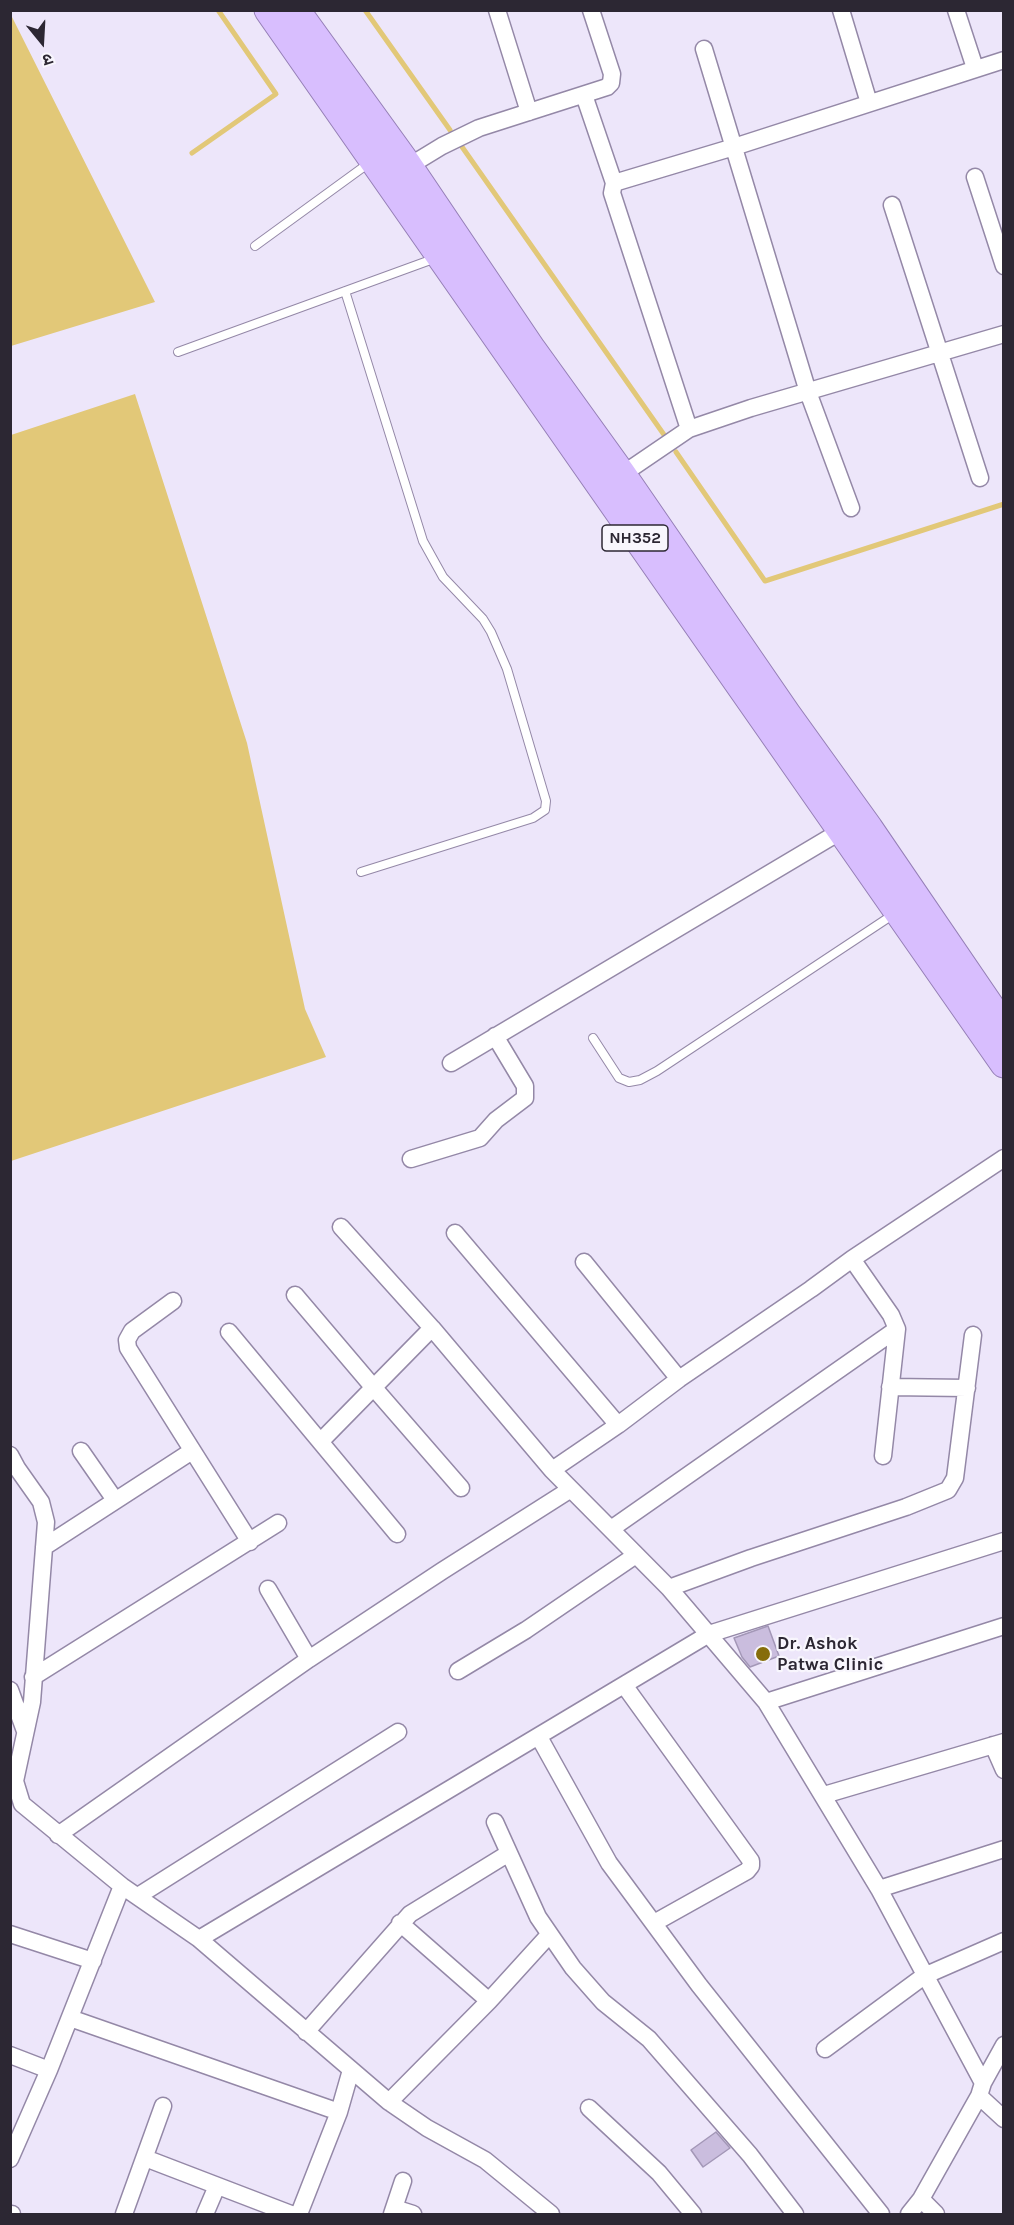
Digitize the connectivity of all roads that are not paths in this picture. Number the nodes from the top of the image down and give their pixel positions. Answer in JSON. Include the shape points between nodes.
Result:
{"nodes":[{"id":1,"x":268,"y":10,"type":"edge"},
{"id":2,"x":296,"y":10,"type":"edge"},
{"id":3,"x":497,"y":10,"type":"edge"},
{"id":4,"x":591,"y":10,"type":"edge"},
{"id":5,"x":841,"y":10,"type":"edge"},
{"id":6,"x":956,"y":10,"type":"edge"},
{"id":7,"x":704,"y":49,"type":"dead end"},
{"id":8,"x":1004,"y":60,"type":"edge"},
{"id":9,"x":975,"y":68,"type":"junction"},
{"id":10,"x":584,"y":95,"type":"junction"},
{"id":11,"x":869,"y":103,"type":"junction"},
{"id":12,"x":529,"y":112,"type":"junction"},
{"id":13,"x":734,"y":147,"type":"junction"},
{"id":14,"x":408,"y":165,"type":"junction"},
{"id":15,"x":380,"y":171,"type":"junction"},
{"id":16,"x":975,"y":177,"type":"dead end"},
{"id":17,"x":614,"y":183,"type":"junction"},
{"id":18,"x":892,"y":205,"type":"dead end"},
{"id":19,"x":255,"y":246,"type":"dead end"},
{"id":20,"x":439,"y":257,"type":"junction"},
{"id":21,"x":1004,"y":266,"type":"edge"},
{"id":22,"x":345,"y":291,"type":"junction"},
{"id":23,"x":1004,"y":334,"type":"edge"},
{"id":24,"x":178,"y":352,"type":"dead end"},
{"id":25,"x":939,"y":353,"type":"junction"},
{"id":26,"x":808,"y":392,"type":"junction"},
{"id":27,"x":689,"y":429,"type":"junction"},
{"id":28,"x":980,"y":478,"type":"dead end"},
{"id":29,"x":612,"y":482,"type":"junction"},
{"id":30,"x":851,"y":508,"type":"dead end"},
{"id":31,"x":853,"y":835,"type":"junction"},
{"id":32,"x":361,"y":872,"type":"dead end"},
{"id":33,"x":897,"y":912,"type":"junction"},
{"id":34,"x":1004,"y":1026,"type":"edge"},
{"id":35,"x":495,"y":1036,"type":"junction"},
{"id":36,"x":593,"y":1038,"type":"dead end"},
{"id":37,"x":451,"y":1063,"type":"dead end"},
{"id":38,"x":1004,"y":1064,"type":"edge"},
{"id":39,"x":1004,"y":1158,"type":"edge"},
{"id":40,"x":411,"y":1159,"type":"dead end"},
{"id":41,"x":342,"y":1227,"type":"dead end"},
{"id":42,"x":455,"y":1233,"type":"dead end"},
{"id":43,"x":852,"y":1259,"type":"junction"},
{"id":44,"x":584,"y":1262,"type":"dead end"},
{"id":45,"x":296,"y":1295,"type":"dead end"},
{"id":46,"x":173,"y":1301,"type":"dead end"},
{"id":47,"x":432,"y":1328,"type":"junction"},
{"id":48,"x":897,"y":1329,"type":"junction"},
{"id":49,"x":229,"y":1332,"type":"dead end"},
{"id":50,"x":973,"y":1335,"type":"dead end"},
{"id":51,"x":679,"y":1379,"type":"junction"},
{"id":52,"x":890,"y":1387,"type":"junction"},
{"id":53,"x":374,"y":1388,"type":"junction"},
{"id":54,"x":967,"y":1388,"type":"junction"},
{"id":55,"x":618,"y":1425,"type":"junction"},
{"id":56,"x":321,"y":1441,"type":"junction"},
{"id":57,"x":81,"y":1451,"type":"dead end"},
{"id":58,"x":192,"y":1451,"type":"junction"},
{"id":59,"x":10,"y":1455,"type":"edge"},
{"id":60,"x":883,"y":1456,"type":"dead end"},
{"id":61,"x":552,"y":1470,"type":"junction"},
{"id":62,"x":461,"y":1488,"type":"dead end"},
{"id":63,"x":571,"y":1489,"type":"junction"},
{"id":64,"x":115,"y":1500,"type":"junction"},
{"id":65,"x":278,"y":1523,"type":"dead end"},
{"id":66,"x":611,"y":1529,"type":"junction"},
{"id":67,"x":397,"y":1534,"type":"dead end"},
{"id":68,"x":1004,"y":1541,"type":"edge"},
{"id":69,"x":250,"y":1542,"type":"junction"},
{"id":70,"x":44,"y":1547,"type":"junction"},
{"id":71,"x":636,"y":1555,"type":"junction"},
{"id":72,"x":669,"y":1588,"type":"junction"},
{"id":73,"x":267,"y":1589,"type":"dead end"},
{"id":74,"x":1004,"y":1626,"type":"edge"},
{"id":75,"x":709,"y":1634,"type":"junction"},
{"id":76,"x":309,"y":1659,"type":"junction"},
{"id":77,"x":458,"y":1671,"type":"dead end"},
{"id":78,"x":33,"y":1677,"type":"junction"},
{"id":79,"x":624,"y":1685,"type":"junction"},
{"id":80,"x":10,"y":1690,"type":"edge"},
{"id":81,"x":766,"y":1702,"type":"junction"},
{"id":82,"x":14,"y":1711,"type":"edge"},
{"id":83,"x":25,"y":1731,"type":"junction"},
{"id":84,"x":398,"y":1732,"type":"dead end"},
{"id":85,"x":539,"y":1737,"type":"junction"},
{"id":86,"x":998,"y":1743,"type":"edge"},
{"id":87,"x":1004,"y":1770,"type":"edge"},
{"id":88,"x":13,"y":1781,"type":"edge"},
{"id":89,"x":824,"y":1795,"type":"junction"},
{"id":90,"x":495,"y":1821,"type":"dead end"},
{"id":91,"x":58,"y":1835,"type":"junction"},
{"id":92,"x":1004,"y":1850,"type":"edge"},
{"id":93,"x":509,"y":1853,"type":"junction"},
{"id":94,"x":122,"y":1886,"type":"junction"},
{"id":95,"x":879,"y":1889,"type":"junction"},
{"id":96,"x":138,"y":1896,"type":"junction"},
{"id":97,"x":400,"y":1923,"type":"junction"},
{"id":98,"x":654,"y":1923,"type":"junction"},
{"id":99,"x":10,"y":1934,"type":"edge"},
{"id":100,"x":549,"y":1935,"type":"junction"},
{"id":101,"x":199,"y":1939,"type":"junction"},
{"id":102,"x":1004,"y":1941,"type":"edge"},
{"id":103,"x":93,"y":1961,"type":"junction"},
{"id":104,"x":924,"y":1976,"type":"junction"},
{"id":105,"x":489,"y":2001,"type":"junction"},
{"id":106,"x":70,"y":2018,"type":"junction"},
{"id":107,"x":306,"y":2032,"type":"junction"},
{"id":108,"x":1004,"y":2045,"type":"edge"},
{"id":109,"x":825,"y":2049,"type":"dead end"},
{"id":110,"x":10,"y":2055,"type":"edge"},
{"id":111,"x":50,"y":2070,"type":"junction"},
{"id":112,"x":351,"y":2070,"type":"junction"},
{"id":113,"x":981,"y":2089,"type":"junction"},
{"id":114,"x":389,"y":2102,"type":"junction"},
{"id":115,"x":163,"y":2106,"type":"dead end"},
{"id":116,"x":590,"y":2108,"type":"dead end"},
{"id":117,"x":339,"y":2112,"type":"junction"},
{"id":118,"x":1004,"y":2119,"type":"edge"},
{"id":119,"x":145,"y":2158,"type":"junction"},
{"id":120,"x":10,"y":2159,"type":"edge"},
{"id":121,"x":403,"y":2181,"type":"dead end"},
{"id":122,"x":217,"y":2186,"type":"junction"},
{"id":123,"x":921,"y":2199,"type":"junction"},
{"id":124,"x":393,"y":2211,"type":"edge"},
{"id":125,"x":124,"y":2214,"type":"edge"},
{"id":126,"x":206,"y":2214,"type":"edge"},
{"id":127,"x":291,"y":2214,"type":"edge"},
{"id":128,"x":299,"y":2214,"type":"edge"},
{"id":129,"x":413,"y":2214,"type":"edge"},
{"id":130,"x":551,"y":2214,"type":"edge"},
{"id":131,"x":693,"y":2214,"type":"edge"},
{"id":132,"x":795,"y":2214,"type":"edge"},
{"id":133,"x":881,"y":2214,"type":"edge"},
{"id":134,"x":909,"y":2214,"type":"edge"},
{"id":135,"x":936,"y":2214,"type":"edge"}],
"edges":[{"from":1,"to":15,"type":"highway","number":"NH352"},
{"from":2,"to":14,"type":"highway","number":"NH352"},
{"from":3,"to":12,"type":"street"},
{"from":4,"to":10,"type":"street","via":[[612,79],[607,87]]},
{"from":5,"to":11,"type":"street"},
{"from":6,"to":9,"type":"street"},
{"from":7,"to":13,"type":"street"},
{"from":8,"to":9,"type":"street"},
{"from":9,"to":11,"type":"street"},
{"from":10,"to":12,"type":"street"},
{"from":10,"to":17,"type":"street"},
{"from":11,"to":13,"type":"street"},
{"from":12,"to":14,"type":"street","via":[[479,128]]},
{"from":13,"to":17,"type":"street"},
{"from":13,"to":26,"type":"street"},
{"from":14,"to":15,"type":"street"},
{"from":14,"to":29,"type":"highway","number":"NH352","via":[[532,349]]},
{"from":15,"to":19,"type":"lane"},
{"from":15,"to":20,"type":"highway","number":"NH352"},
{"from":16,"to":21,"type":"street"},
{"from":17,"to":27,"type":"street","via":[[612,193]]},
{"from":18,"to":25,"type":"street"},
{"from":20,"to":22,"type":"lane"},
{"from":20,"to":29,"type":"highway","number":"NH352"},
{"from":22,"to":24,"type":"lane"},
{"from":22,"to":32,"type":"lane","via":[[423,541],[443,577],[491,632],[507,669],[546,801],[545,810],[533,818]]},
{"from":23,"to":25,"type":"street"},
{"from":25,"to":26,"type":"street"},
{"from":25,"to":28,"type":"street"},
{"from":26,"to":27,"type":"street"},
{"from":26,"to":30,"type":"street"},
{"from":27,"to":29,"type":"street"},
{"from":29,"to":31,"type":"highway","number":"NH352"},
{"from":31,"to":33,"type":"highway","number":"NH352"},
{"from":31,"to":34,"type":"highway","number":"NH352"},
{"from":31,"to":35,"type":"street"},
{"from":33,"to":36,"type":"lane","via":[[640,1080],[629,1082],[619,1078]]},
{"from":33,"to":38,"type":"highway","number":"NH352"},
{"from":35,"to":37,"type":"street"},
{"from":35,"to":40,"type":"street","via":[[525,1086],[525,1098],[480,1138]]},
{"from":39,"to":43,"type":"street"},
{"from":41,"to":47,"type":"street"},
{"from":42,"to":55,"type":"street"},
{"from":43,"to":48,"type":"street"},
{"from":43,"to":51,"type":"street"},
{"from":44,"to":51,"type":"street"},
{"from":45,"to":53,"type":"street"},
{"from":46,"to":58,"type":"street","via":[[140,1324],[127,1340],[130,1352]]},
{"from":47,"to":53,"type":"street"},
{"from":47,"to":61,"type":"street"},
{"from":48,"to":52,"type":"street"},
{"from":48,"to":66,"type":"street"},
{"from":49,"to":56,"type":"street"},
{"from":50,"to":54,"type":"street"},
{"from":51,"to":55,"type":"street"},
{"from":52,"to":54,"type":"street"},
{"from":52,"to":60,"type":"street"},
{"from":53,"to":56,"type":"street"},
{"from":53,"to":62,"type":"street"},
{"from":54,"to":72,"type":"street","via":[[955,1478],[948,1490]]},
{"from":55,"to":61,"type":"street"},
{"from":56,"to":67,"type":"street"},
{"from":57,"to":64,"type":"street"},
{"from":58,"to":64,"type":"street"},
{"from":58,"to":69,"type":"street"},
{"from":59,"to":70,"type":"street","via":[[43,1508]]},
{"from":61,"to":63,"type":"street"},
{"from":63,"to":66,"type":"street"},
{"from":63,"to":76,"type":"street"},
{"from":64,"to":70,"type":"street"},
{"from":65,"to":69,"type":"street"},
{"from":66,"to":71,"type":"street"},
{"from":68,"to":75,"type":"street"},
{"from":69,"to":78,"type":"street"},
{"from":70,"to":78,"type":"street"},
{"from":71,"to":72,"type":"street"},
{"from":71,"to":77,"type":"street"},
{"from":72,"to":75,"type":"street"},
{"from":73,"to":76,"type":"street"},
{"from":74,"to":81,"type":"street"},
{"from":75,"to":79,"type":"street"},
{"from":75,"to":81,"type":"street"},
{"from":76,"to":91,"type":"street"},
{"from":78,"to":83,"type":"street"},
{"from":79,"to":85,"type":"street"},
{"from":79,"to":98,"type":"street","via":[[751,1861],[747,1871]]},
{"from":80,"to":82,"type":"street"},
{"from":81,"to":89,"type":"street"},
{"from":82,"to":83,"type":"street"},
{"from":83,"to":88,"type":"street"},
{"from":84,"to":96,"type":"street"},
{"from":85,"to":98,"type":"street","via":[[609,1863]]},
{"from":85,"to":101,"type":"street"},
{"from":86,"to":87,"type":"street"},
{"from":86,"to":89,"type":"street"},
{"from":88,"to":91,"type":"street","via":[[21,1804]]},
{"from":89,"to":95,"type":"street"},
{"from":90,"to":93,"type":"street"},
{"from":91,"to":94,"type":"street"},
{"from":92,"to":95,"type":"street"},
{"from":93,"to":97,"type":"street"},
{"from":93,"to":100,"type":"street"},
{"from":94,"to":96,"type":"street"},
{"from":94,"to":103,"type":"street"},
{"from":95,"to":104,"type":"street"},
{"from":96,"to":101,"type":"street"},
{"from":97,"to":105,"type":"street"},
{"from":97,"to":107,"type":"street"},
{"from":98,"to":133,"type":"street"},
{"from":99,"to":103,"type":"street"},
{"from":100,"to":105,"type":"street"},
{"from":100,"to":132,"type":"street","via":[[603,2002],[657,2048],[750,2155]]},
{"from":101,"to":107,"type":"street"},
{"from":102,"to":104,"type":"street"},
{"from":103,"to":106,"type":"street"},
{"from":104,"to":109,"type":"street"},
{"from":104,"to":113,"type":"street"},
{"from":105,"to":114,"type":"street"},
{"from":106,"to":111,"type":"street"},
{"from":106,"to":117,"type":"street"},
{"from":107,"to":112,"type":"street"},
{"from":108,"to":113,"type":"street"},
{"from":110,"to":111,"type":"street"},
{"from":111,"to":120,"type":"street"},
{"from":112,"to":114,"type":"street"},
{"from":112,"to":117,"type":"street"},
{"from":113,"to":118,"type":"street"},
{"from":113,"to":123,"type":"street"},
{"from":114,"to":130,"type":"street","via":[[485,2160]]},
{"from":115,"to":119,"type":"street"},
{"from":116,"to":131,"type":"street","via":[[651,2165]]},
{"from":117,"to":128,"type":"street"},
{"from":119,"to":122,"type":"street"},
{"from":119,"to":125,"type":"street"},
{"from":121,"to":124,"type":"street"},
{"from":122,"to":126,"type":"street"},
{"from":122,"to":127,"type":"street"},
{"from":123,"to":134,"type":"street"},
{"from":123,"to":135,"type":"street"},
{"from":124,"to":129,"type":"street"}]}
